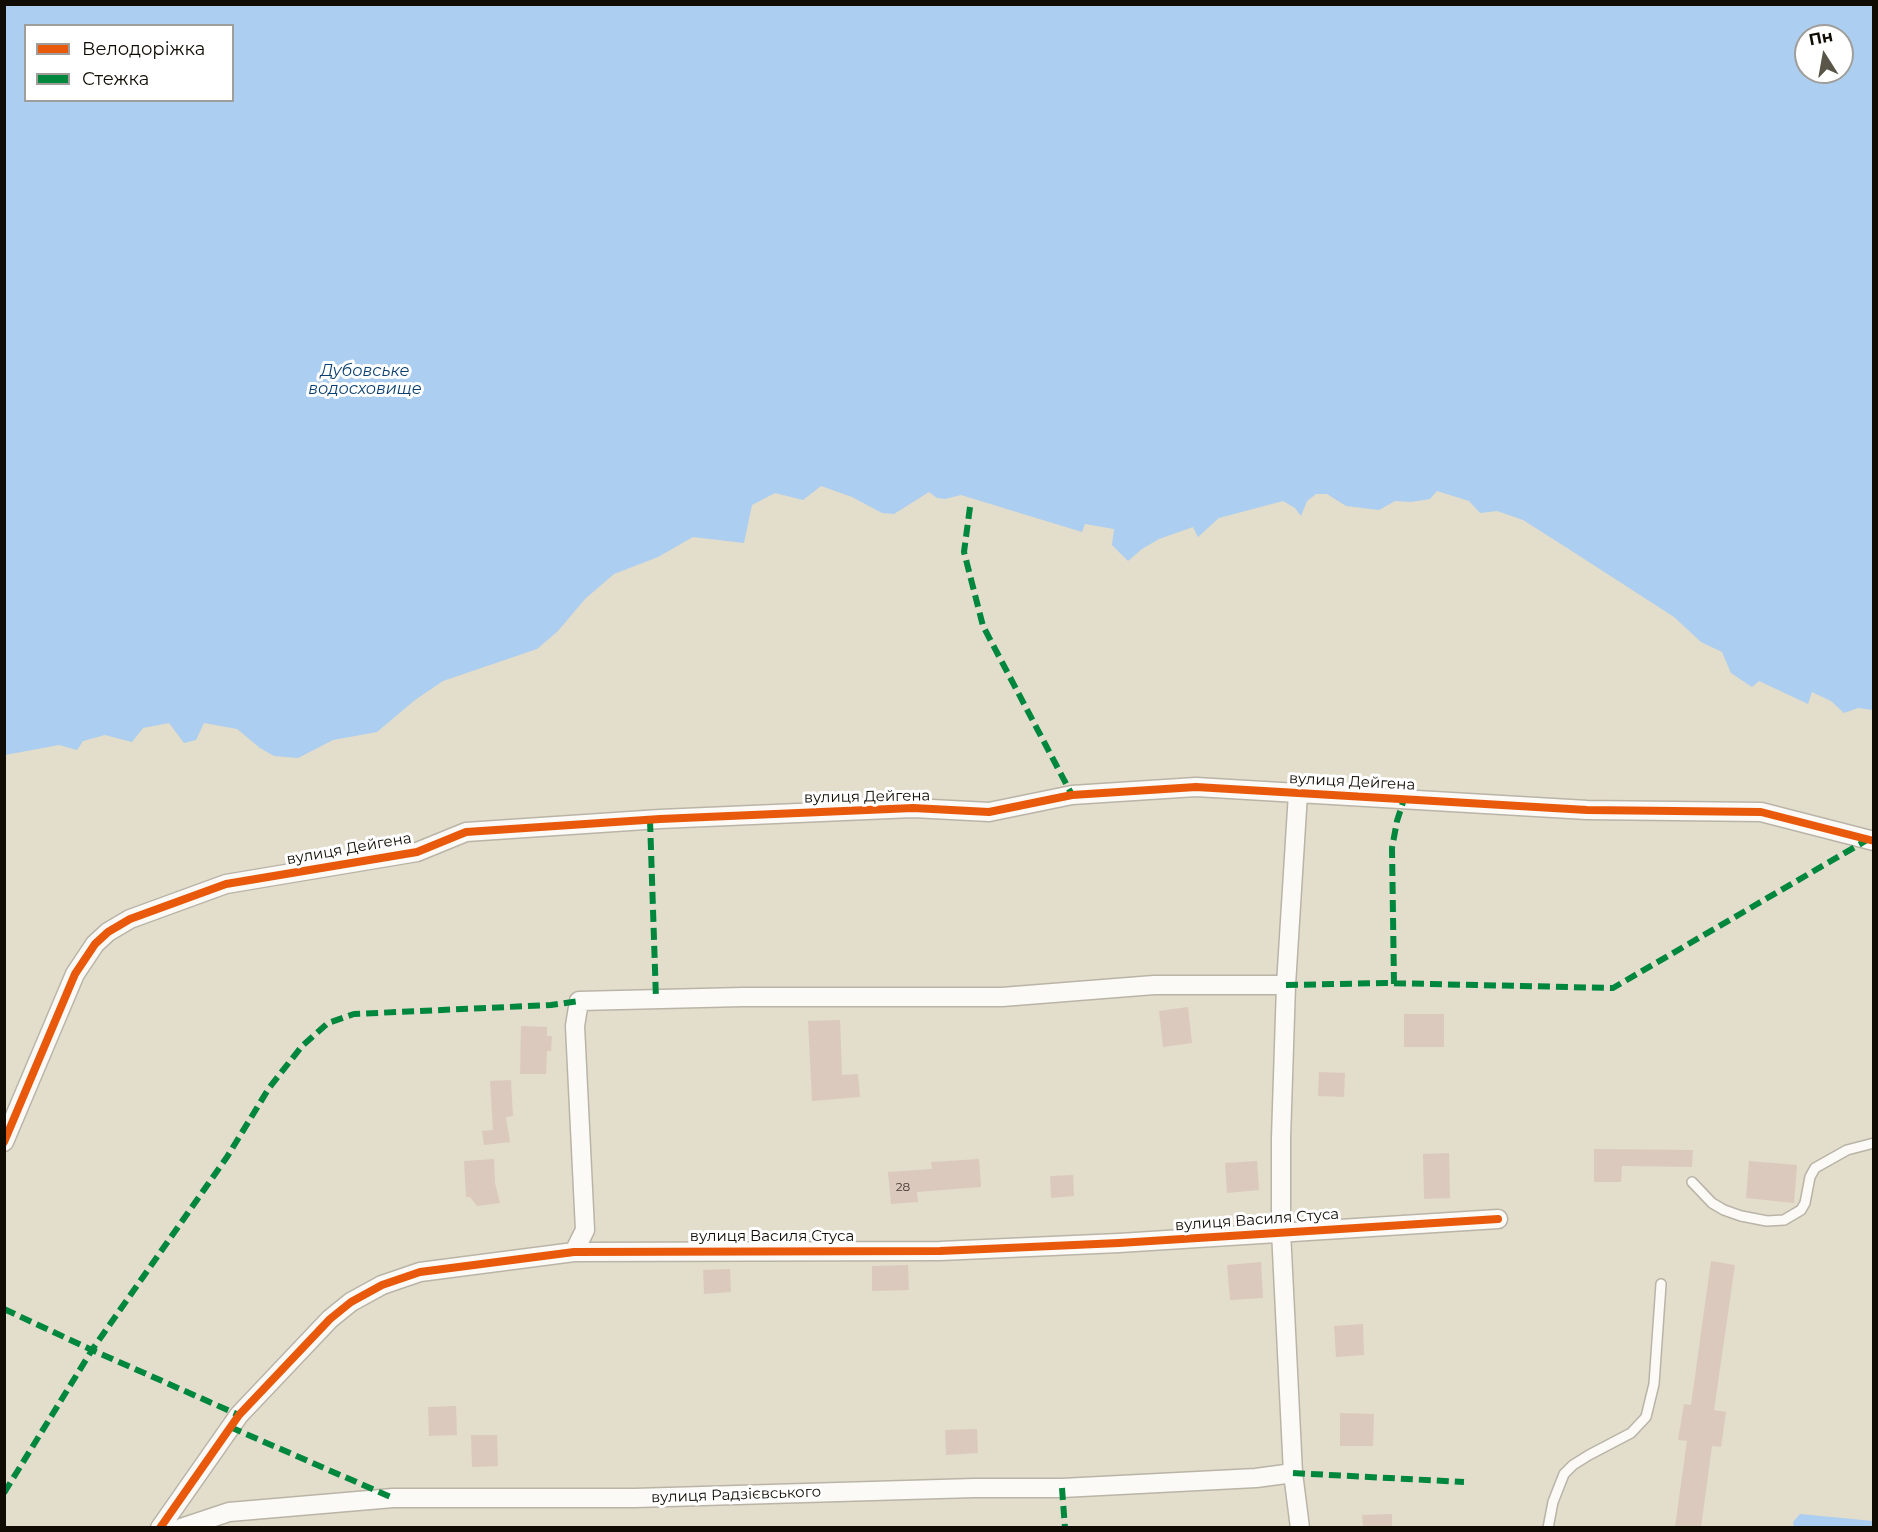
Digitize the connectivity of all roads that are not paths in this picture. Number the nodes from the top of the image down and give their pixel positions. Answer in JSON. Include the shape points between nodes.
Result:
{"nodes":[{"id":1,"x":1298,"y":792,"type":"junction"},
{"id":2,"x":1874,"y":841,"type":"edge"},
{"id":3,"x":1286,"y":985,"type":"junction"},
{"id":4,"x":4,"y":1142,"type":"edge"},
{"id":5,"x":1874,"y":1143,"type":"edge"},
{"id":6,"x":1692,"y":1182,"type":"dead end"},
{"id":7,"x":1498,"y":1220,"type":"dead end"},
{"id":8,"x":1281,"y":1231,"type":"junction"},
{"id":9,"x":574,"y":1252,"type":"junction"},
{"id":10,"x":1661,"y":1284,"type":"dead end"},
{"id":11,"x":1293,"y":1473,"type":"junction"},
{"id":12,"x":160,"y":1527,"type":"edge"},
{"id":13,"x":181,"y":1527,"type":"edge"},
{"id":14,"x":1300,"y":1527,"type":"edge"},
{"id":15,"x":1548,"y":1527,"type":"edge"}],
"edges":[{"from":1,"to":2,"type":"street","name":"вулиця Дейгена","via":[[1587,810],[1761,812]]},
{"from":1,"to":3,"type":"street"},
{"from":1,"to":4,"type":"street","name":"вулиця Дейгена","via":[[1197,787],[1072,795],[989,812],[913,808],[466,832],[417,852],[226,884],[130,919],[95,944],[69,989]]},
{"from":3,"to":8,"type":"street"},
{"from":3,"to":9,"type":"street","via":[[1154,985],[1002,997],[579,1001],[574,1026],[585,1230]]},
{"from":5,"to":6,"type":"lane","via":[[1847,1150],[1815,1168],[1801,1210],[1784,1220],[1767,1221],[1724,1210]]},
{"from":7,"to":8,"type":"street","name":"вулиця Василя Стуса"},
{"from":8,"to":9,"type":"street","name":"вулиця Василя Стуса","via":[[940,1251]]},
{"from":8,"to":11,"type":"street"},
{"from":9,"to":12,"type":"street","name":"вулиця Василя Стуса","via":[[420,1272],[382,1285],[351,1302],[312,1336],[239,1415]]},
{"from":10,"to":15,"type":"lane","via":[[1654,1384],[1646,1417],[1631,1433],[1589,1455],[1564,1474]]},
{"from":11,"to":13,"type":"street","name":"вулиця Радзієвського","via":[[1062,1488],[635,1498],[393,1497],[230,1512]]},
{"from":11,"to":14,"type":"street"}]}
